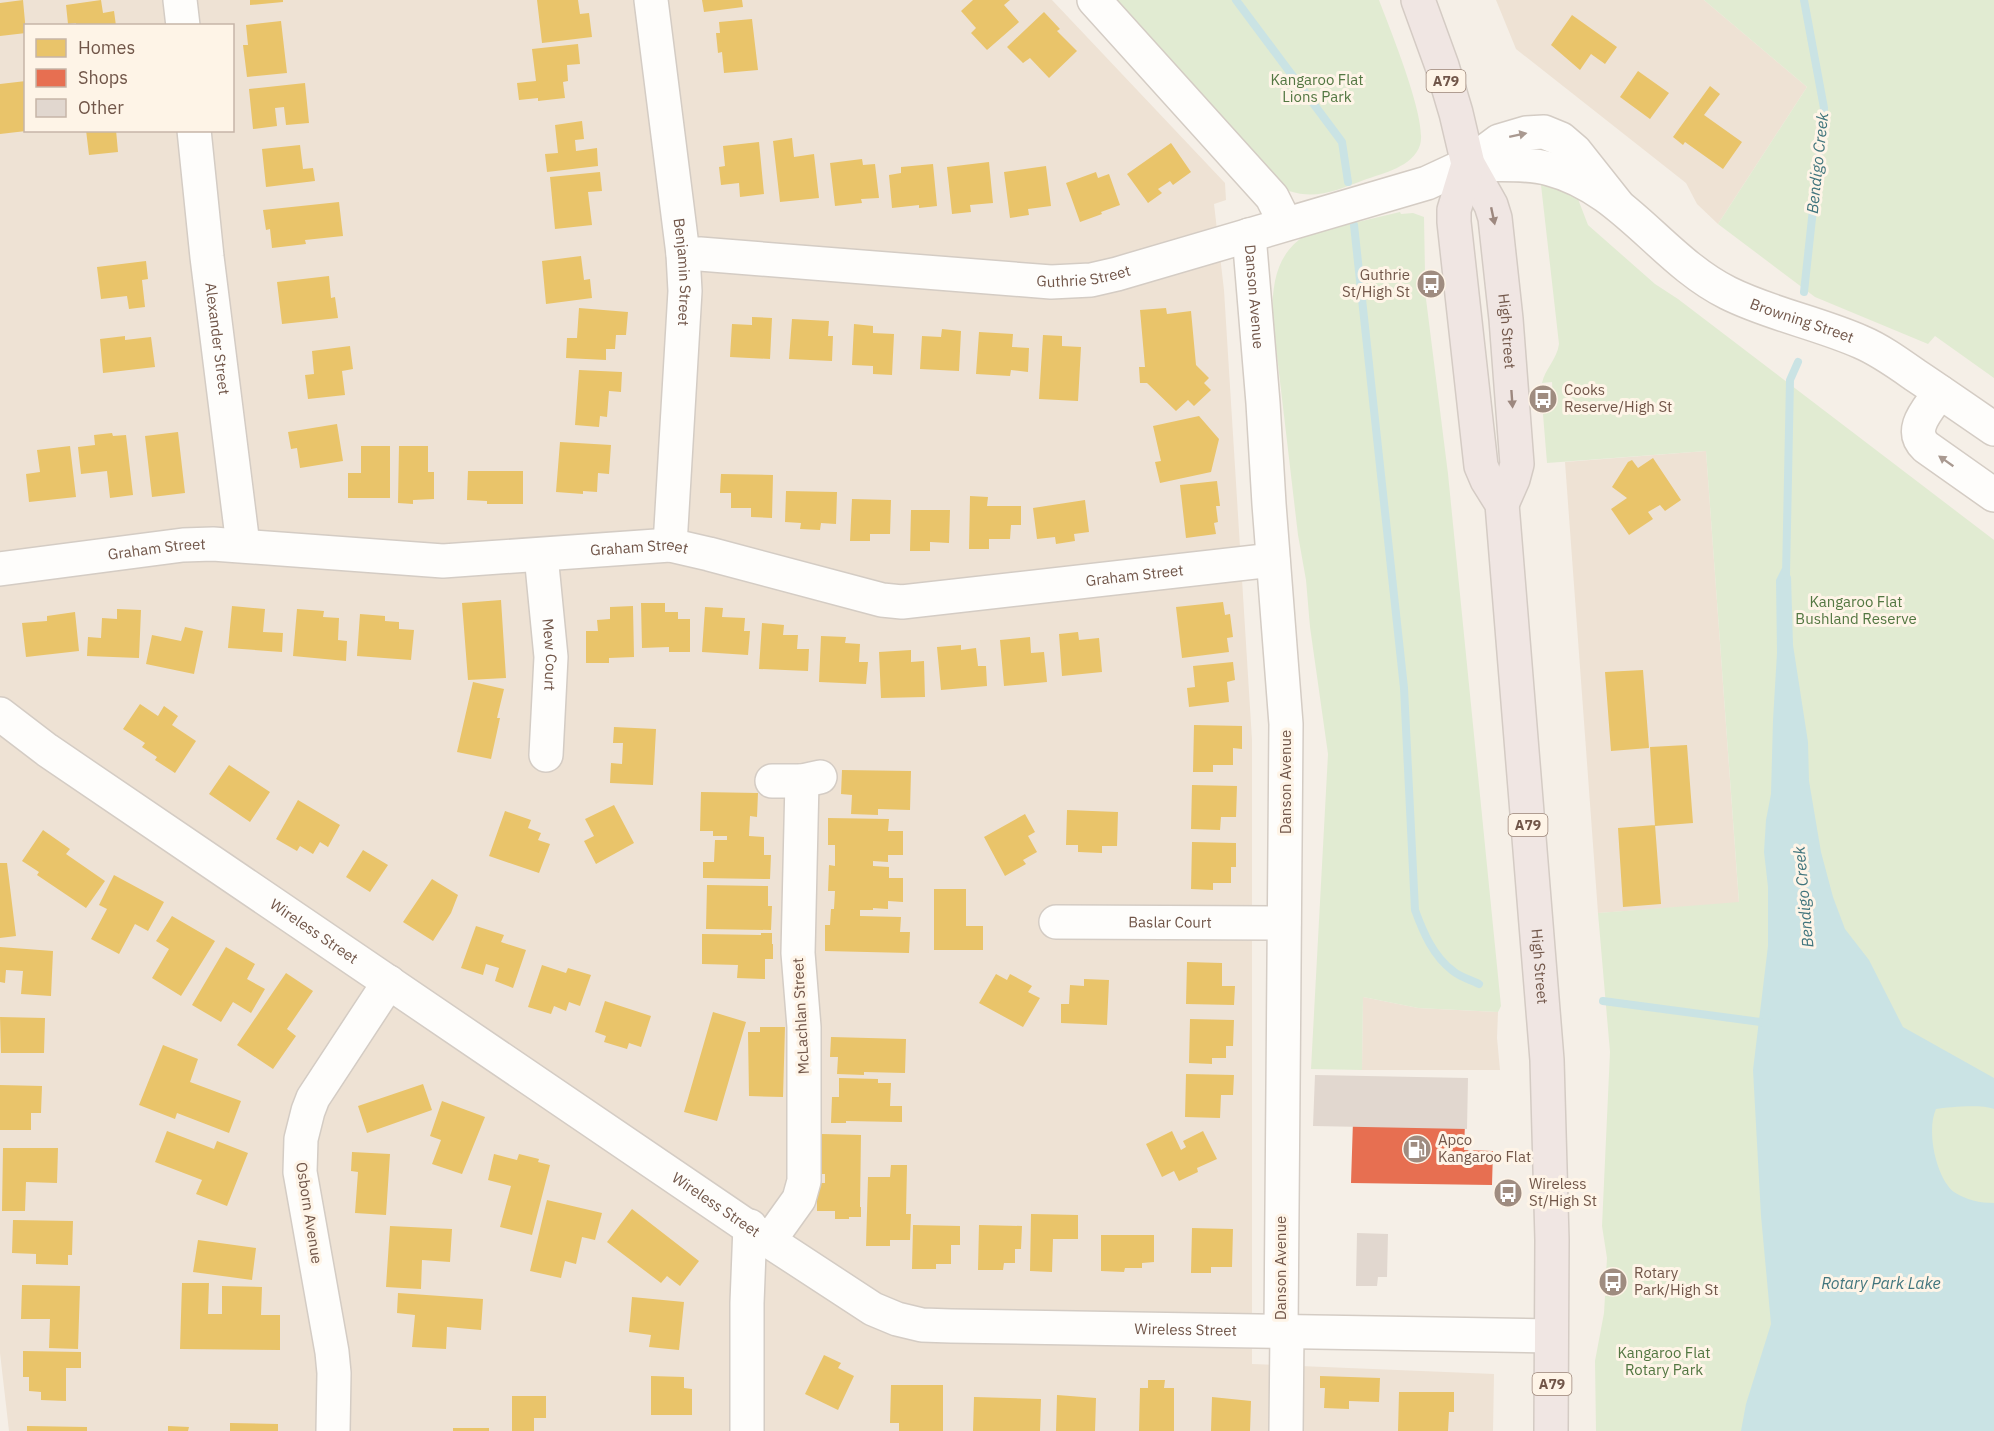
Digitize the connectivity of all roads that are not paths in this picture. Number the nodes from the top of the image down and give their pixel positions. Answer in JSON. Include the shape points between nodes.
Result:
{"nodes":[{"id":1,"x":180,"y":0,"type":"edge"},
{"id":2,"x":651,"y":0,"type":"edge"},
{"id":3,"x":1094,"y":0,"type":"edge"},
{"id":4,"x":1418,"y":0,"type":"edge"},
{"id":5,"x":183,"y":24,"type":"edge"},
{"id":6,"x":194,"y":132,"type":"edge"},
{"id":7,"x":1468,"y":164,"type":"junction"},
{"id":8,"x":1285,"y":223,"type":"junction"},
{"id":9,"x":1249,"y":235,"type":"junction"},
{"id":10,"x":683,"y":254,"type":"junction"},
{"id":11,"x":1940,"y":392,"type":"junction"},
{"id":12,"x":1994,"y":429,"type":"edge"},
{"id":13,"x":1994,"y":495,"type":"edge"},
{"id":14,"x":243,"y":545,"type":"junction"},
{"id":15,"x":670,"y":545,"type":"junction"},
{"id":16,"x":541,"y":555,"type":"junction"},
{"id":17,"x":1273,"y":560,"type":"junction"},
{"id":18,"x":0,"y":568,"type":"edge"},
{"id":19,"x":0,"y":714,"type":"edge"},
{"id":20,"x":546,"y":755,"type":"dead end"},
{"id":21,"x":798,"y":780,"type":"dead end"},
{"id":22,"x":1056,"y":922,"type":"dead end"},
{"id":23,"x":1284,"y":923,"type":"junction"},
{"id":24,"x":389,"y":982,"type":"junction"},
{"id":25,"x":760,"y":1233,"type":"junction"},
{"id":26,"x":1284,"y":1331,"type":"junction"},
{"id":27,"x":1551,"y":1336,"type":"junction"},
{"id":28,"x":333,"y":1431,"type":"edge"},
{"id":29,"x":747,"y":1431,"type":"edge"},
{"id":30,"x":1286,"y":1431,"type":"edge"},
{"id":31,"x":1551,"y":1431,"type":"edge"}],
"edges":[{"from":1,"to":5,"type":"street"},
{"from":2,"to":10,"type":"street","name":"Benjamin Street"},
{"from":3,"to":8,"type":"street","via":[[1272,197]]},
{"from":4,"to":7,"type":"highway","number":"A79"},
{"from":6,"to":14,"type":"street","name":"Alexander Street"},
{"from":7,"to":8,"type":"street","name":"Guthrie Street","via":[[1427,183]]},
{"from":7,"to":11,"type":"street","name":"Browning Street","via":[[1534,166],[1588,185],[1617,204],[1697,275],[1756,305],[1864,343]]},
{"from":7,"to":27,"type":"highway","name":"High Street","number":"A79","via":[[1454,222],[1481,466],[1502,504],[1547,1060]]},
{"from":8,"to":9,"type":"street","name":"Guthrie Street"},
{"from":9,"to":10,"type":"street","name":"Guthrie Street","via":[[1117,274],[1051,282]]},
{"from":9,"to":17,"type":"street","name":"Danson Avenue"},
{"from":10,"to":15,"type":"street","name":"Benjamin Street","via":[[684,320]]},
{"from":11,"to":12,"type":"street","name":"Browning Street"},
{"from":13,"to":11,"type":"street","one_way":true,"via":[[1920,439],[1919,424]]},
{"from":14,"to":16,"type":"street","name":"Graham Street","via":[[443,561]]},
{"from":14,"to":18,"type":"street","name":"Graham Street","via":[[183,545]]},
{"from":15,"to":16,"type":"street","name":"Graham Street"},
{"from":15,"to":17,"type":"street","name":"Graham Street","via":[[902,602]]},
{"from":16,"to":20,"type":"street","name":"Mew Court","via":[[551,657]]},
{"from":17,"to":23,"type":"street","name":"Danson Avenue","via":[[1286,724]]},
{"from":19,"to":24,"type":"street","name":"Wireless Street"},
{"from":21,"to":25,"type":"street","name":"McLachlan Street","via":[[804,1181],[799,1199]]},
{"from":22,"to":23,"type":"street","name":"Baslar Court"},
{"from":23,"to":26,"type":"street","name":"Danson Avenue"},
{"from":24,"to":25,"type":"street","name":"Wireless Street"},
{"from":24,"to":28,"type":"street","name":"Osborn Avenue","via":[[313,1098],[301,1139],[300,1172],[332,1352]]},
{"from":25,"to":26,"type":"street","name":"Wireless Street","via":[[873,1309],[922,1325]]},
{"from":25,"to":29,"type":"street"},
{"from":26,"to":27,"type":"street","name":"Wireless Street"},
{"from":26,"to":30,"type":"street","name":"Danson Avenue"},
{"from":27,"to":31,"type":"highway","name":"High Street","number":"A79"}]}
